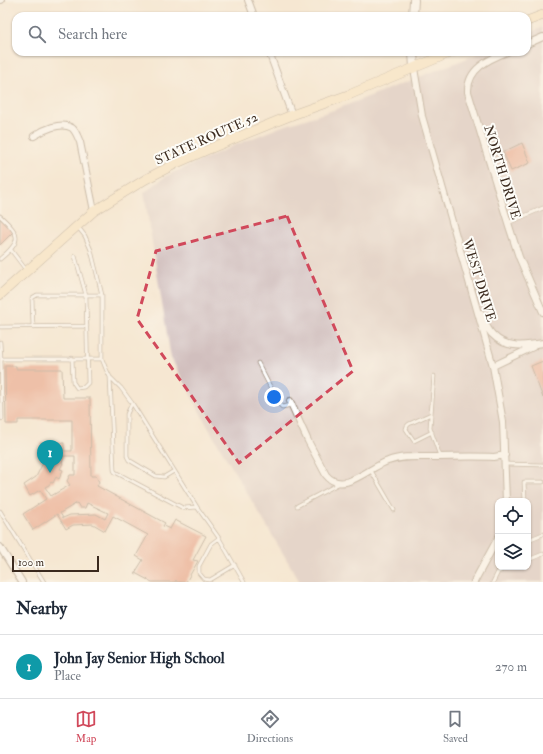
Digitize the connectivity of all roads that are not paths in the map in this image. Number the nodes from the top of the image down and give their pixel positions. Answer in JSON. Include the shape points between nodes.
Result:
{"nodes":[{"id":1,"x":248,"y":0,"type":"edge"},
{"id":2,"x":414,"y":0,"type":"edge"},
{"id":3,"x":252,"y":12,"type":"edge"},
{"id":4,"x":413,"y":12,"type":"edge"},
{"id":5,"x":543,"y":15,"type":"edge"},
{"id":6,"x":531,"y":20,"type":"edge"},
{"id":7,"x":543,"y":37,"type":"edge"},
{"id":8,"x":531,"y":42,"type":"edge"},
{"id":9,"x":270,"y":56,"type":"edge"},
{"id":10,"x":414,"y":56,"type":"edge"},
{"id":11,"x":442,"y":56,"type":"edge"},
{"id":12,"x":498,"y":56,"type":"edge"},
{"id":13,"x":414,"y":68,"type":"junction"},
{"id":14,"x":292,"y":115,"type":"junction"},
{"id":15,"x":34,"y":136,"type":"dead end"},
{"id":16,"x":543,"y":208,"type":"edge"},
{"id":17,"x":94,"y":211,"type":"junction"},
{"id":18,"x":0,"y":216,"type":"edge"},
{"id":19,"x":508,"y":223,"type":"junction"},
{"id":20,"x":78,"y":226,"type":"junction"},
{"id":21,"x":11,"y":250,"type":"junction"},
{"id":22,"x":75,"y":256,"type":"dead end"},
{"id":23,"x":0,"y":259,"type":"edge"},
{"id":24,"x":27,"y":271,"type":"junction"},
{"id":25,"x":0,"y":295,"type":"edge"},
{"id":26,"x":86,"y":295,"type":"junction"},
{"id":27,"x":102,"y":295,"type":"junction"},
{"id":28,"x":474,"y":300,"type":"junction"},
{"id":29,"x":543,"y":312,"type":"edge"},
{"id":30,"x":87,"y":326,"type":"junction"},
{"id":31,"x":0,"y":327,"type":"edge"},
{"id":32,"x":33,"y":327,"type":"junction"},
{"id":33,"x":0,"y":342,"type":"edge"},
{"id":34,"x":543,"y":343,"type":"edge"},
{"id":35,"x":72,"y":358,"type":"junction"},
{"id":36,"x":87,"y":358,"type":"junction"},
{"id":37,"x":1,"y":359,"type":"edge"},
{"id":38,"x":102,"y":359,"type":"junction"},
{"id":39,"x":258,"y":363,"type":"dead end"},
{"id":40,"x":493,"y":366,"type":"junction"},
{"id":41,"x":434,"y":376,"type":"dead end"},
{"id":42,"x":110,"y":377,"type":"junction"},
{"id":43,"x":132,"y":403,"type":"junction"},
{"id":44,"x":291,"y":403,"type":"joint"},
{"id":45,"x":430,"y":414,"type":"junction"},
{"id":46,"x":2,"y":419,"type":"dead end"},
{"id":47,"x":432,"y":432,"type":"junction"},
{"id":48,"x":505,"y":455,"type":"junction"},
{"id":49,"x":440,"y":456,"type":"junction"},
{"id":50,"x":505,"y":464,"type":"junction"},
{"id":51,"x":543,"y":466,"type":"edge"},
{"id":52,"x":370,"y":469,"type":"junction"},
{"id":53,"x":174,"y":471,"type":"junction"},
{"id":54,"x":543,"y":482,"type":"edge"},
{"id":55,"x":340,"y":483,"type":"junction"},
{"id":56,"x":506,"y":498,"type":"edge"},
{"id":57,"x":525,"y":498,"type":"edge"},
{"id":58,"x":297,"y":506,"type":"dead end"},
{"id":59,"x":197,"y":507,"type":"junction"},
{"id":60,"x":394,"y":510,"type":"dead end"},
{"id":61,"x":0,"y":511,"type":"edge"},
{"id":62,"x":543,"y":534,"type":"edge"},
{"id":63,"x":219,"y":538,"type":"junction"},
{"id":64,"x":531,"y":539,"type":"edge"},
{"id":65,"x":0,"y":547,"type":"edge"},
{"id":66,"x":495,"y":548,"type":"edge"},
{"id":67,"x":543,"y":554,"type":"edge"},
{"id":68,"x":531,"y":559,"type":"edge"},
{"id":69,"x":235,"y":565,"type":"junction"},
{"id":70,"x":503,"y":570,"type":"edge"},
{"id":71,"x":22,"y":582,"type":"edge"},
{"id":72,"x":44,"y":582,"type":"edge"},
{"id":73,"x":244,"y":582,"type":"edge"},
{"id":74,"x":474,"y":582,"type":"edge"},
{"id":75,"x":492,"y":582,"type":"edge"}],
"edges":[{"from":1,"to":3,"type":"street"},
{"from":2,"to":4,"type":"street"},
{"from":5,"to":6,"type":"main road"},
{"from":7,"to":8,"type":"street"},
{"from":9,"to":14,"type":"street"},
{"from":10,"to":13,"type":"street"},
{"from":11,"to":13,"type":"main road","name":"STATE ROUTE 52"},
{"from":12,"to":19,"type":"street","name":"NORTH DRIVE","via":[[478,67],[468,89]]},
{"from":13,"to":14,"type":"main road","name":"STATE ROUTE 52"},
{"from":13,"to":28,"type":"street","name":"WEST DRIVE","via":[[422,116]]},
{"from":14,"to":17,"type":"main road","name":"STATE ROUTE 52","via":[[175,164]]},
{"from":15,"to":17,"type":"street","via":[[60,126],[72,128],[76,133]]},
{"from":16,"to":19,"type":"lane"},
{"from":17,"to":20,"type":"main road","name":"STATE ROUTE 52"},
{"from":18,"to":21,"type":"lane","via":[[9,223],[15,233],[16,240]]},
{"from":19,"to":29,"type":"street","name":"NORTH DRIVE","via":[[519,257]]},
{"from":20,"to":24,"type":"main road","name":"STATE ROUTE 52"},
{"from":20,"to":27,"type":"lane","via":[[91,250]]},
{"from":21,"to":23,"type":"lane"},
{"from":21,"to":24,"type":"lane"},
{"from":22,"to":26,"type":"lane"},
{"from":24,"to":25,"type":"main road","name":"STATE ROUTE 52"},
{"from":26,"to":27,"type":"lane"},
{"from":26,"to":30,"type":"lane"},
{"from":26,"to":32,"type":"lane","via":[[34,296]]},
{"from":27,"to":38,"type":"lane"},
{"from":28,"to":34,"type":"street","via":[[492,334],[504,342],[514,346]]},
{"from":28,"to":40,"type":"street","name":"WEST DRIVE"},
{"from":30,"to":32,"type":"lane"},
{"from":30,"to":36,"type":"lane"},
{"from":31,"to":32,"type":"lane"},
{"from":33,"to":37,"type":"lane"},
{"from":34,"to":40,"type":"street"},
{"from":35,"to":36,"type":"lane"},
{"from":35,"to":36,"type":"lane","via":[[73,382],[77,388],[88,383]]},
{"from":35,"to":37,"type":"lane"},
{"from":36,"to":38,"type":"lane"},
{"from":37,"to":46,"type":"lane"},
{"from":38,"to":42,"type":"lane"},
{"from":39,"to":44,"type":"lane","via":[[279,404],[282,407]]},
{"from":40,"to":48,"type":"street","name":"WEST DRIVE","via":[[501,406]]},
{"from":41,"to":45,"type":"lane"},
{"from":42,"to":43,"type":"lane"},
{"from":42,"to":59,"type":"lane","via":[[114,470],[183,508]]},
{"from":43,"to":53,"type":"lane"},
{"from":43,"to":53,"type":"lane","via":[[127,414],[129,460],[156,476],[164,477]]},
{"from":44,"to":55,"type":"street","via":[[326,475]]},
{"from":45,"to":47,"type":"lane"},
{"from":45,"to":47,"type":"lane","via":[[409,424],[406,429],[414,441]]},
{"from":47,"to":49,"type":"lane"},
{"from":48,"to":49,"type":"street"},
{"from":48,"to":50,"type":"street","name":"WEST DRIVE"},
{"from":49,"to":52,"type":"street","via":[[397,458]]},
{"from":50,"to":51,"type":"lane"},
{"from":50,"to":56,"type":"street","name":"WEST DRIVE"},
{"from":52,"to":55,"type":"street","via":[[348,482]]},
{"from":52,"to":60,"type":"lane"},
{"from":53,"to":59,"type":"lane"},
{"from":54,"to":57,"type":"lane","via":[[524,482]]},
{"from":55,"to":58,"type":"lane"},
{"from":59,"to":63,"type":"lane"},
{"from":61,"to":72,"type":"lane"},
{"from":62,"to":64,"type":"lane"},
{"from":63,"to":69,"type":"lane"},
{"from":63,"to":69,"type":"lane","via":[[211,544],[199,566],[199,573],[204,579],[210,580]]},
{"from":65,"to":71,"type":"street"},
{"from":66,"to":74,"type":"street"},
{"from":67,"to":68,"type":"lane"},
{"from":69,"to":73,"type":"lane"},
{"from":70,"to":75,"type":"lane","via":[[498,572]]}]}
